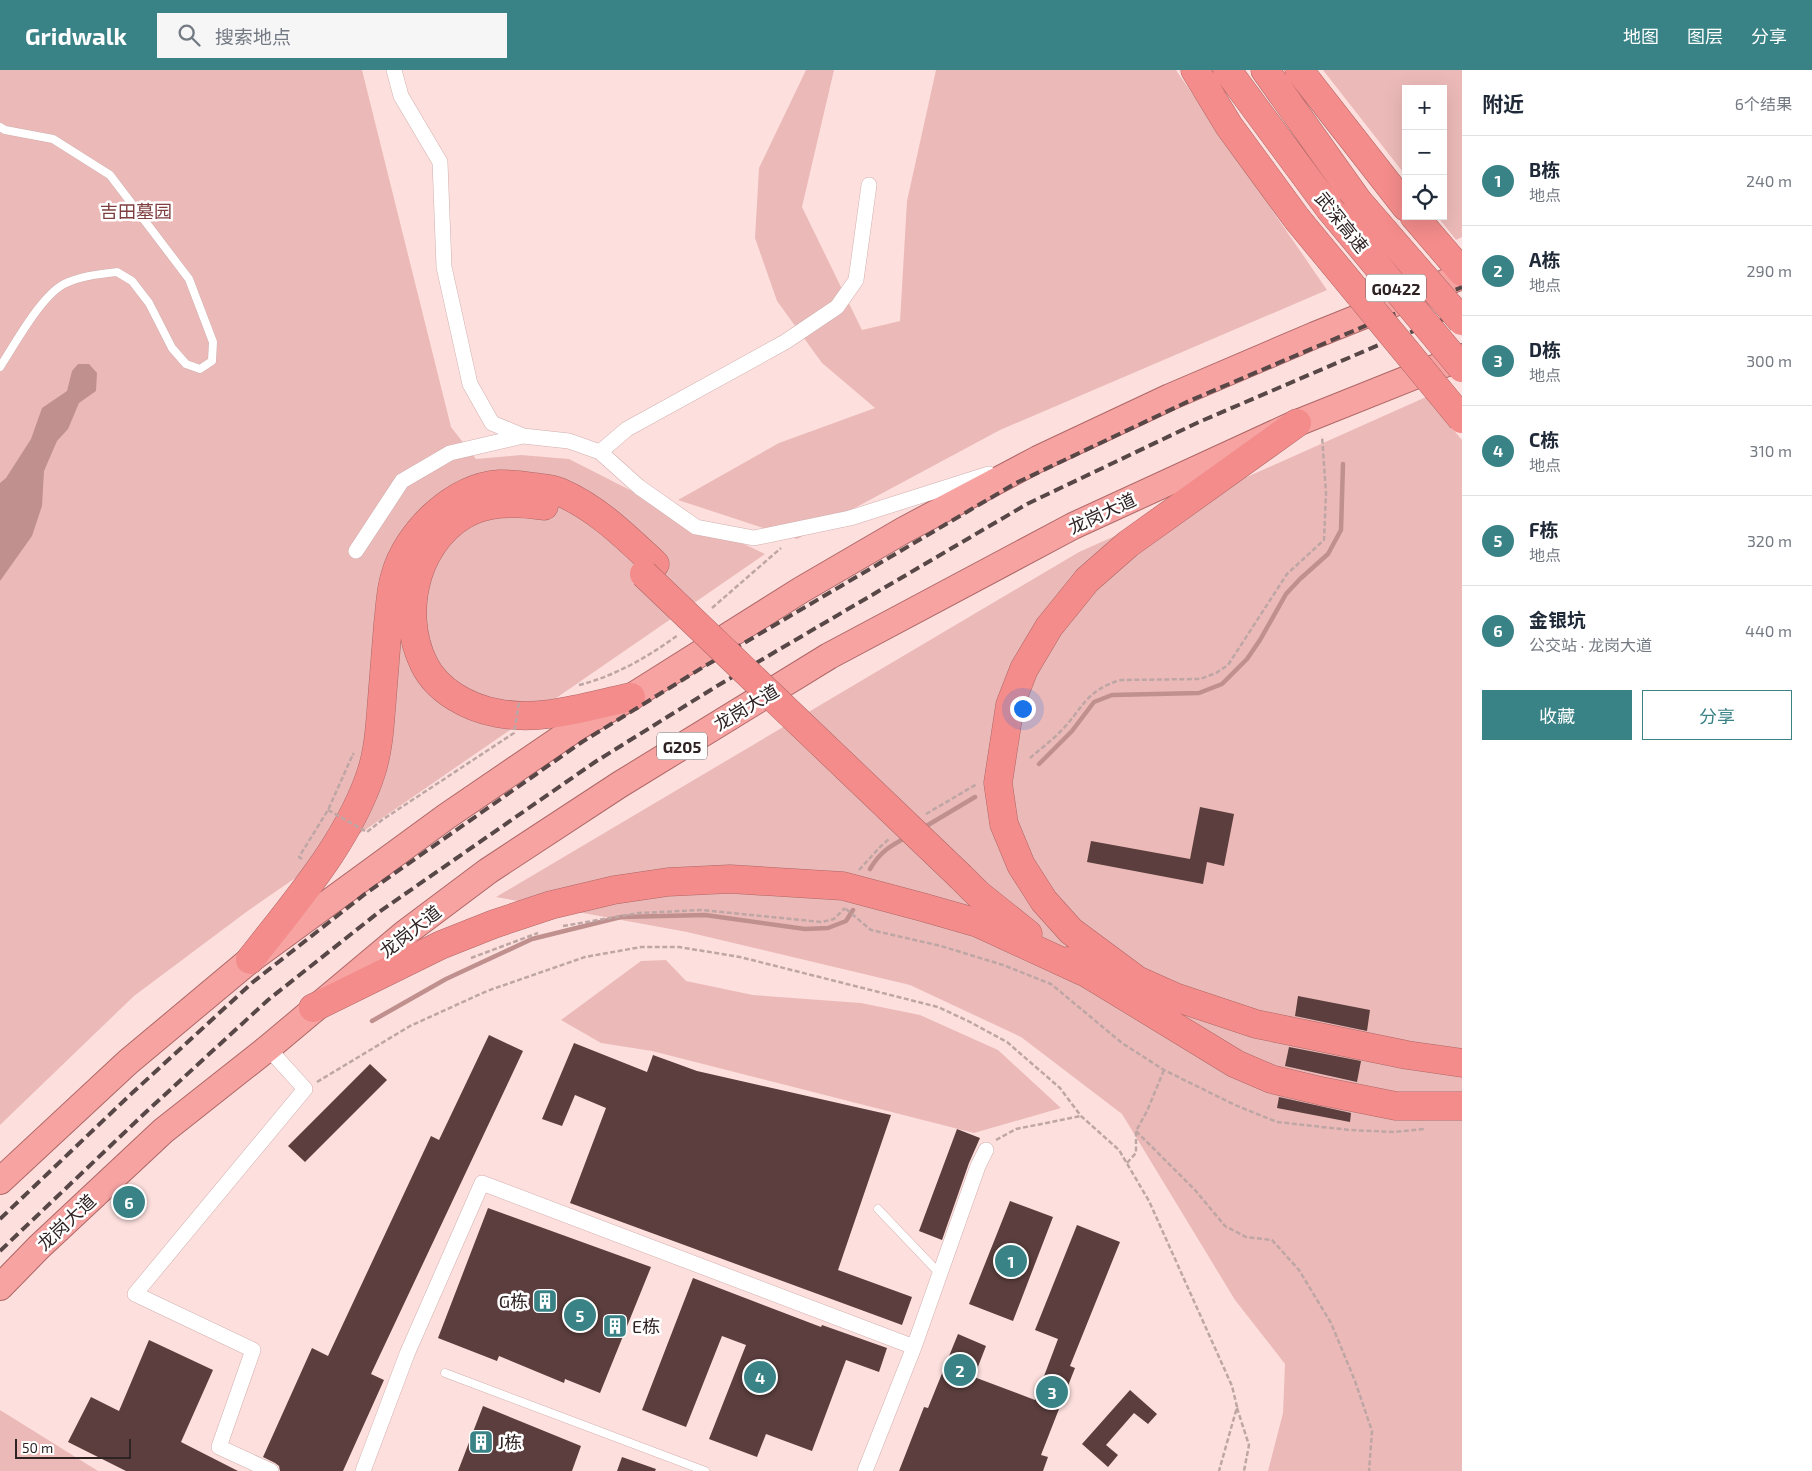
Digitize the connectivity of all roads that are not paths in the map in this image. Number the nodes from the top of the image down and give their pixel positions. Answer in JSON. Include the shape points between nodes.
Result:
{"nodes":[{"id":1,"x":394,"y":70,"type":"edge"},
{"id":2,"x":1195,"y":70,"type":"edge"},
{"id":3,"x":1227,"y":70,"type":"edge"},
{"id":4,"x":1265,"y":70,"type":"edge"},
{"id":5,"x":1299,"y":70,"type":"edge"},
{"id":6,"x":0,"y":127,"type":"edge"},
{"id":7,"x":869,"y":185,"type":"dead end"},
{"id":8,"x":1398,"y":198,"type":"edge"},
{"id":9,"x":1417,"y":220,"type":"edge"},
{"id":10,"x":1462,"y":274,"type":"edge"},
{"id":11,"x":1462,"y":321,"type":"edge"},
{"id":12,"x":1462,"y":356,"type":"edge"},
{"id":13,"x":0,"y":367,"type":"edge"},
{"id":14,"x":1462,"y":368,"type":"edge"},
{"id":15,"x":1309,"y":418,"type":"junction"},
{"id":16,"x":1462,"y":419,"type":"edge"},
{"id":17,"x":523,"y":436,"type":"junction"},
{"id":18,"x":600,"y":452,"type":"junction"},
{"id":19,"x":1038,"y":458,"type":"junction"},
{"id":20,"x":356,"y":551,"type":"dead end"},
{"id":21,"x":650,"y":569,"type":"junction"},
{"id":22,"x":631,"y":697,"type":"junction"},
{"id":23,"x":966,"y":871,"type":"junction"},
{"id":24,"x":250,"y":960,"type":"junction"},
{"id":25,"x":1082,"y":971,"type":"junction"},
{"id":26,"x":1137,"y":980,"type":"junction"},
{"id":27,"x":313,"y":1008,"type":"junction"},
{"id":28,"x":268,"y":1048,"type":"junction"},
{"id":29,"x":1462,"y":1063,"type":"edge"},
{"id":30,"x":1462,"y":1106,"type":"edge"},
{"id":31,"x":986,"y":1150,"type":"road end"},
{"id":32,"x":0,"y":1181,"type":"edge"},
{"id":33,"x":878,"y":1209,"type":"dead end"},
{"id":34,"x":940,"y":1274,"type":"junction"},
{"id":35,"x":0,"y":1287,"type":"edge"},
{"id":36,"x":914,"y":1347,"type":"junction"},
{"id":37,"x":445,"y":1373,"type":"dead end"},
{"id":38,"x":270,"y":1471,"type":"edge"},
{"id":39,"x":363,"y":1471,"type":"edge"},
{"id":40,"x":705,"y":1471,"type":"edge"},
{"id":41,"x":865,"y":1471,"type":"edge"}],
"edges":[{"from":1,"to":17,"type":"street","via":[[401,96],[440,162],[444,267],[470,384],[492,423]]},
{"from":2,"to":16,"type":"highway","bridge":true,"via":[[1230,126],[1297,219]]},
{"from":3,"to":14,"type":"highway","name":"武深高速","number":"G0422","bridge":true,"via":[[1329,208]]},
{"from":4,"to":11,"type":"highway","name":"武深高速","number":"G0422","bridge":true,"via":[[1358,200]]},
{"from":5,"to":8,"type":"highway"},
{"from":6,"to":13,"type":"lane","via":[[53,139],[110,175],[189,279],[213,342],[212,361],[200,369],[186,364],[172,348],[149,303],[132,282],[117,272],[63,284],[45,300]]},
{"from":7,"to":18,"type":"street","via":[[856,280],[836,307],[785,342],[627,430]]},
{"from":9,"to":10,"type":"highway"},
{"from":10,"to":19,"type":"highway","via":[[1170,397]]},
{"from":12,"to":15,"type":"highway","name":"龙岗大道","number":"G205"},
{"from":15,"to":26,"type":"highway","via":[[1136,538],[1087,580],[1049,627],[1024,669],[1010,705],[998,783],[1004,824],[1021,865],[1044,901],[1071,931]]},
{"from":15,"to":27,"type":"highway","name":"龙岗大道","number":"G205","via":[[1074,526],[829,656],[618,785],[488,872],[404,934]]},
{"from":17,"to":18,"type":"street","via":[[569,440]]},
{"from":17,"to":20,"type":"street","via":[[450,453],[402,481]]},
{"from":18,"to":19,"type":"street","via":[[639,487],[696,527],[754,538],[850,518]]},
{"from":19,"to":22,"type":"highway","via":[[801,590]]},
{"from":21,"to":22,"type":"highway","via":[[577,518],[552,508],[499,504],[476,509],[454,521],[435,540],[423,560],[412,604],[415,636],[424,665],[437,683],[476,708],[497,714],[548,715]]},
{"from":21,"to":23,"type":"highway","bridge":true},
{"from":21,"to":24,"type":"highway","via":[[614,526],[587,505],[557,490],[499,484],[470,492],[444,506],[423,524],[394,575],[379,740],[364,792],[333,849]]},
{"from":22,"to":24,"type":"highway","via":[[579,726],[446,816]]},
{"from":23,"to":25,"type":"highway","via":[[978,894],[1038,942]]},
{"from":23,"to":26,"type":"highway","via":[[1070,947]]},
{"from":24,"to":32,"type":"highway","via":[[128,1062]]},
{"from":25,"to":27,"type":"highway","via":[[978,923],[842,886],[730,879],[623,888],[552,905],[441,946]]},
{"from":25,"to":30,"type":"highway","via":[[1236,1064],[1271,1079],[1396,1106]]},
{"from":26,"to":29,"type":"highway","via":[[1175,997],[1256,1024]]},
{"from":27,"to":28,"type":"highway","name":"龙岗大道","number":"G205"},
{"from":28,"to":35,"type":"highway","name":"龙岗大道","number":"G205","via":[[163,1131]]},
{"from":28,"to":38,"type":"street","via":[[305,1089],[136,1294],[253,1350],[219,1447]]},
{"from":31,"to":34,"type":"street"},
{"from":33,"to":34,"type":"lane"},
{"from":34,"to":36,"type":"street"},
{"from":36,"to":39,"type":"street","via":[[482,1184],[407,1354]]},
{"from":36,"to":41,"type":"street"},
{"from":37,"to":40,"type":"lane"}]}
